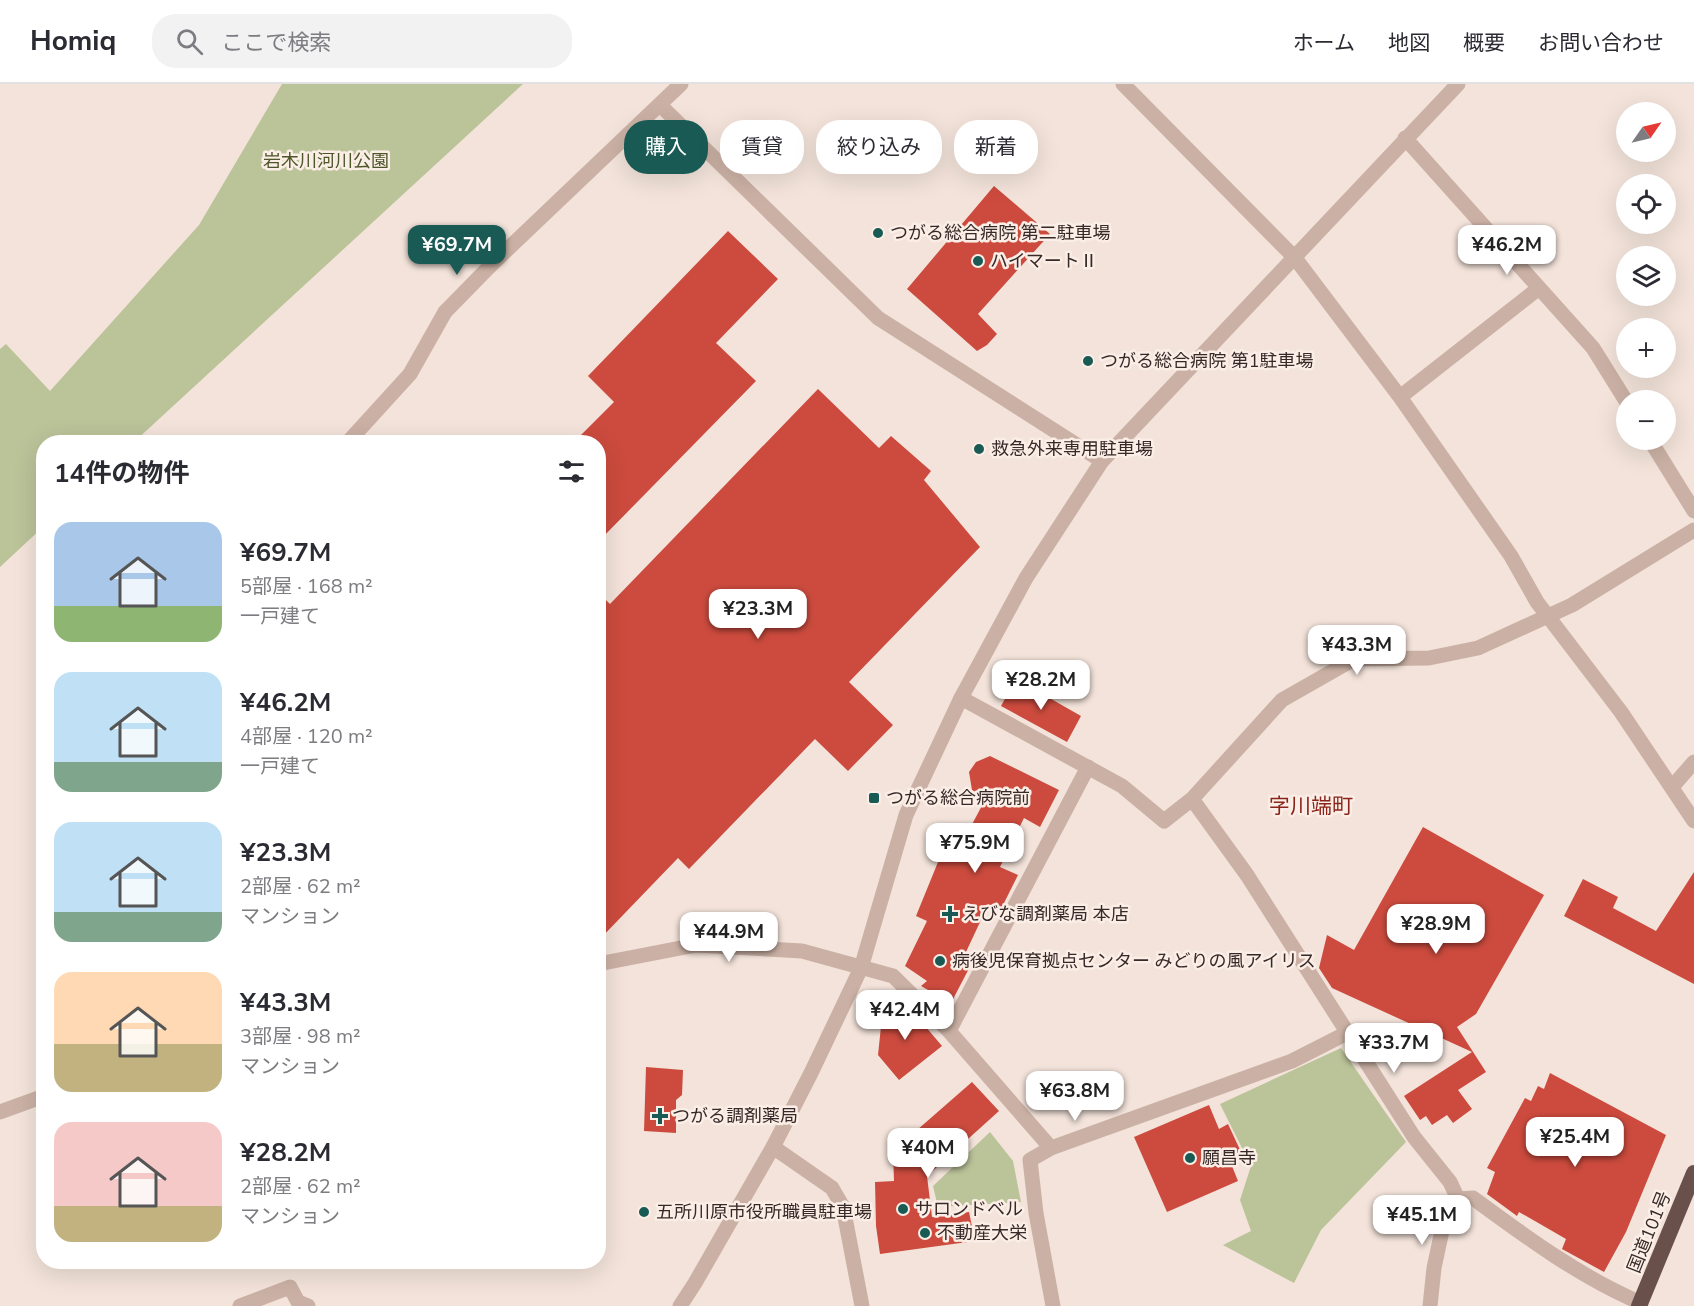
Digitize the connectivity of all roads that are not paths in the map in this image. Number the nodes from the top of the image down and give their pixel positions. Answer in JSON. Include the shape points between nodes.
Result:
{"nodes":[{"id":1,"x":681,"y":84,"type":"edge"},
{"id":2,"x":1123,"y":84,"type":"edge"},
{"id":3,"x":1449,"y":87,"type":"edge"},
{"id":4,"x":660,"y":105,"type":"junction"},
{"id":5,"x":1405,"y":138,"type":"junction"},
{"id":6,"x":1295,"y":258,"type":"junction"},
{"id":7,"x":1539,"y":288,"type":"junction"},
{"id":8,"x":1619,"y":390,"type":"edge"},
{"id":9,"x":1400,"y":397,"type":"junction"},
{"id":10,"x":355,"y":435,"type":"edge"},
{"id":11,"x":1656,"y":450,"type":"edge"},
{"id":12,"x":1102,"y":461,"type":"junction"},
{"id":13,"x":1694,"y":511,"type":"edge"},
{"id":14,"x":1694,"y":530,"type":"edge"},
{"id":15,"x":1546,"y":615,"type":"junction"},
{"id":16,"x":962,"y":698,"type":"junction"},
{"id":17,"x":1694,"y":762,"type":"edge"},
{"id":18,"x":1088,"y":767,"type":"junction"},
{"id":19,"x":1672,"y":788,"type":"junction"},
{"id":20,"x":1192,"y":799,"type":"junction"},
{"id":21,"x":1694,"y":821,"type":"edge"},
{"id":22,"x":606,"y":962,"type":"edge"},
{"id":23,"x":861,"y":968,"type":"junction"},
{"id":24,"x":949,"y":1031,"type":"junction"},
{"id":25,"x":1347,"y":1033,"type":"junction"},
{"id":26,"x":36,"y":1099,"type":"edge"},
{"id":27,"x":0,"y":1112,"type":"edge"},
{"id":28,"x":773,"y":1146,"type":"junction"},
{"id":29,"x":1051,"y":1148,"type":"junction"},
{"id":30,"x":1694,"y":1173,"type":"edge"},
{"id":31,"x":1458,"y":1199,"type":"junction"},
{"id":32,"x":1640,"y":1305,"type":"edge"},
{"id":33,"x":240,"y":1306,"type":"edge"},
{"id":34,"x":308,"y":1306,"type":"edge"},
{"id":35,"x":680,"y":1306,"type":"edge"},
{"id":36,"x":862,"y":1306,"type":"edge"},
{"id":37,"x":1053,"y":1306,"type":"edge"},
{"id":38,"x":1430,"y":1306,"type":"edge"}],
"edges":[{"from":1,"to":4,"type":"street"},
{"from":2,"to":6,"type":"street"},
{"from":3,"to":5,"type":"street"},
{"from":4,"to":10,"type":"street","via":[[445,312],[410,374]]},
{"from":4,"to":12,"type":"street","via":[[878,318]]},
{"from":5,"to":6,"type":"street"},
{"from":5,"to":7,"type":"street"},
{"from":6,"to":9,"type":"street"},
{"from":6,"to":12,"type":"street"},
{"from":7,"to":8,"type":"street","via":[[1593,348]]},
{"from":7,"to":9,"type":"street"},
{"from":9,"to":15,"type":"street","via":[[1511,556]]},
{"from":11,"to":13,"type":"street"},
{"from":12,"to":16,"type":"street","via":[[1026,578]]},
{"from":14,"to":15,"type":"street","via":[[1572,605]]},
{"from":15,"to":19,"type":"street","via":[[1621,712]]},
{"from":15,"to":20,"type":"street","via":[[1478,648],[1429,658],[1354,659],[1282,700]]},
{"from":16,"to":18,"type":"street"},
{"from":16,"to":23,"type":"street","via":[[906,815]]},
{"from":17,"to":19,"type":"street"},
{"from":18,"to":20,"type":"street","via":[[1122,786],[1164,821]]},
{"from":18,"to":24,"type":"street"},
{"from":19,"to":21,"type":"street"},
{"from":20,"to":25,"type":"street","via":[[1247,875]]},
{"from":22,"to":23,"type":"street","via":[[696,945],[802,951]]},
{"from":23,"to":24,"type":"street","via":[[893,976]]},
{"from":23,"to":28,"type":"street"},
{"from":24,"to":29,"type":"street"},
{"from":25,"to":29,"type":"street","via":[[1292,1061]]},
{"from":25,"to":31,"type":"street"},
{"from":26,"to":27,"type":"street"},
{"from":28,"to":35,"type":"street"},
{"from":28,"to":36,"type":"street","via":[[832,1188],[843,1207]]},
{"from":29,"to":37,"type":"street","via":[[1030,1160]]},
{"from":30,"to":32,"type":"highway","name":"国道101号"},
{"from":31,"to":32,"type":"street","via":[[1473,1198],[1606,1288]]},
{"from":31,"to":38,"type":"street","via":[[1443,1226]]},
{"from":33,"to":34,"type":"street","via":[[290,1287],[298,1302]]}]}
